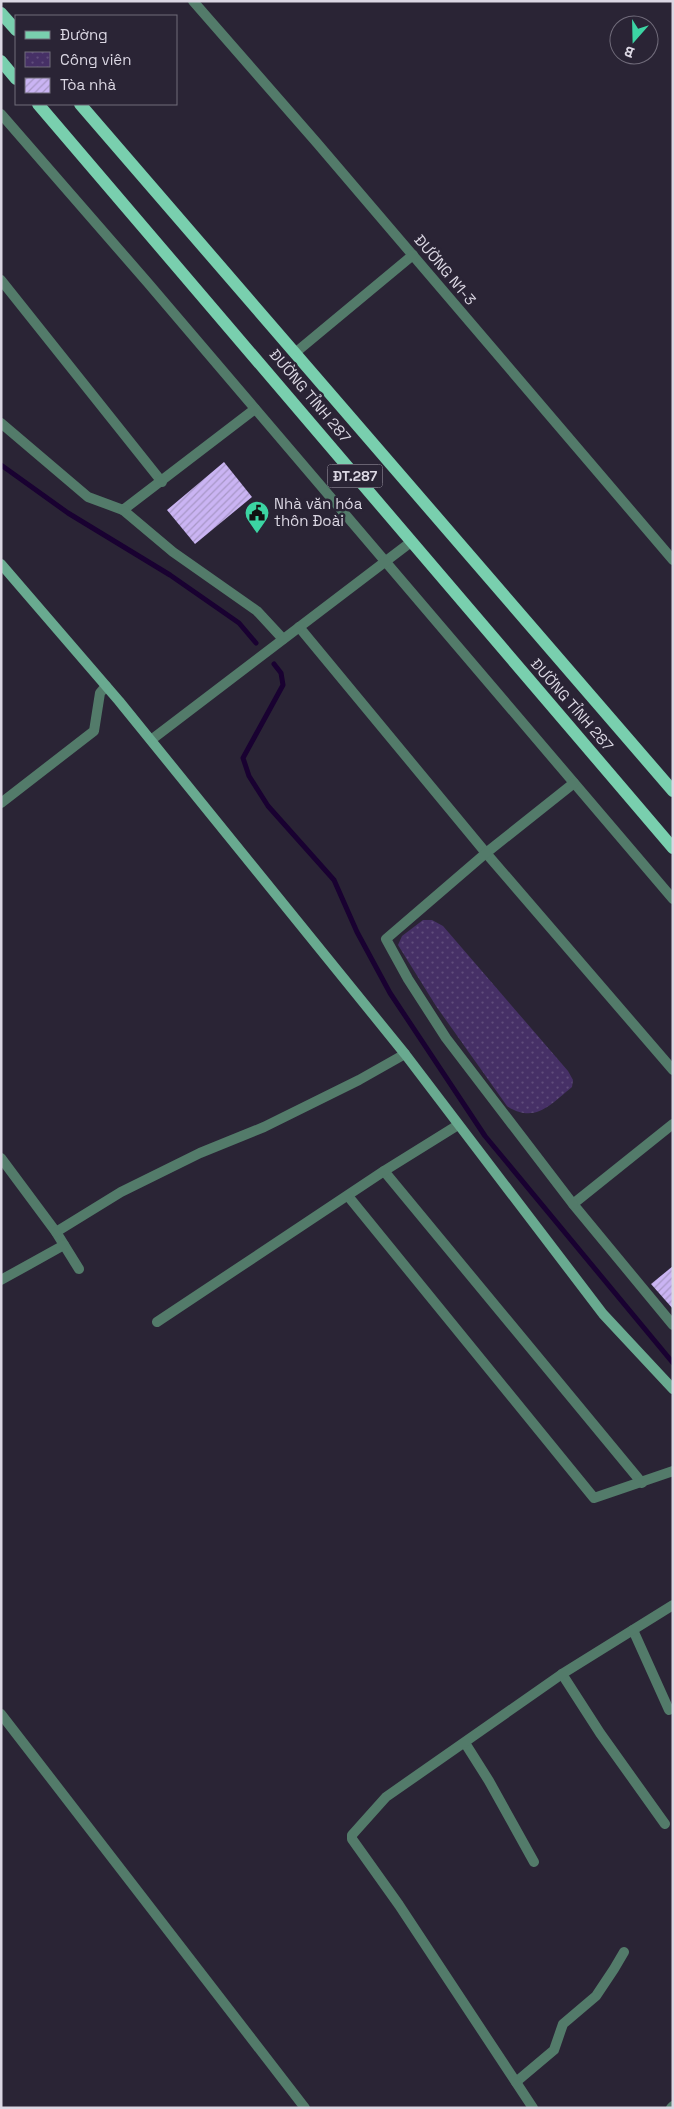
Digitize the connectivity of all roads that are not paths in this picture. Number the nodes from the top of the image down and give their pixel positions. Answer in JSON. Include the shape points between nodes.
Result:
{"nodes":[{"id":1,"x":193,"y":1,"type":"edge"},
{"id":2,"x":1,"y":13,"type":"edge"},
{"id":3,"x":15,"y":29,"type":"edge"},
{"id":4,"x":1,"y":61,"type":"edge"},
{"id":5,"x":15,"y":78,"type":"edge"},
{"id":6,"x":39,"y":105,"type":"edge"},
{"id":7,"x":81,"y":105,"type":"edge"},
{"id":8,"x":1,"y":114,"type":"edge"},
{"id":9,"x":413,"y":255,"type":"junction"},
{"id":10,"x":1,"y":280,"type":"edge"},
{"id":11,"x":295,"y":353,"type":"junction"},
{"id":12,"x":255,"y":409,"type":"junction"},
{"id":13,"x":1,"y":423,"type":"edge"},
{"id":14,"x":162,"y":482,"type":"junction"},
{"id":15,"x":123,"y":510,"type":"junction"},
{"id":16,"x":410,"y":542,"type":"junction"},
{"id":17,"x":673,"y":560,"type":"edge"},
{"id":18,"x":385,"y":562,"type":"junction"},
{"id":19,"x":1,"y":564,"type":"edge"},
{"id":20,"x":299,"y":627,"type":"junction"},
{"id":21,"x":283,"y":639,"type":"junction"},
{"id":22,"x":106,"y":686,"type":"junction"},
{"id":23,"x":151,"y":740,"type":"junction"},
{"id":24,"x":574,"y":783,"type":"junction"},
{"id":25,"x":673,"y":792,"type":"edge"},
{"id":26,"x":1,"y":803,"type":"edge"},
{"id":27,"x":673,"y":848,"type":"edge"},
{"id":28,"x":486,"y":853,"type":"junction"},
{"id":29,"x":673,"y":899,"type":"edge"},
{"id":30,"x":404,"y":1054,"type":"junction"},
{"id":31,"x":673,"y":1070,"type":"edge"},
{"id":32,"x":458,"y":1124,"type":"junction"},
{"id":33,"x":673,"y":1124,"type":"edge"},
{"id":34,"x":1,"y":1158,"type":"edge"},
{"id":35,"x":384,"y":1171,"type":"junction"},
{"id":36,"x":348,"y":1196,"type":"junction"},
{"id":37,"x":573,"y":1204,"type":"junction"},
{"id":38,"x":56,"y":1232,"type":"junction"},
{"id":39,"x":64,"y":1244,"type":"junction"},
{"id":40,"x":79,"y":1269,"type":"dead end"},
{"id":41,"x":1,"y":1280,"type":"edge"},
{"id":42,"x":158,"y":1322,"type":"dead end"},
{"id":43,"x":673,"y":1325,"type":"edge"},
{"id":44,"x":673,"y":1389,"type":"edge"},
{"id":45,"x":673,"y":1471,"type":"edge"},
{"id":46,"x":642,"y":1483,"type":"junction"},
{"id":47,"x":673,"y":1605,"type":"edge"},
{"id":48,"x":633,"y":1630,"type":"junction"},
{"id":49,"x":562,"y":1674,"type":"junction"},
{"id":50,"x":669,"y":1710,"type":"dead end"},
{"id":51,"x":1,"y":1714,"type":"edge"},
{"id":52,"x":465,"y":1742,"type":"junction"},
{"id":53,"x":665,"y":1824,"type":"dead end"},
{"id":54,"x":534,"y":1862,"type":"dead end"},
{"id":55,"x":624,"y":1952,"type":"dead end"},
{"id":56,"x":516,"y":2082,"type":"junction"},
{"id":57,"x":305,"y":2108,"type":"edge"},
{"id":58,"x":533,"y":2108,"type":"edge"}],
"edges":[{"from":1,"to":9,"type":"street","name":"ĐƯỜNG N1-3"},
{"from":2,"to":3,"type":"main road"},
{"from":4,"to":5,"type":"main road"},
{"from":6,"to":16,"type":"main road","name":"ĐƯỜNG TỈNH 287","number":"ĐT.287"},
{"from":7,"to":11,"type":"main road","name":"ĐƯỜNG TỈNH 287","number":"ĐT.287"},
{"from":8,"to":12,"type":"street"},
{"from":9,"to":11,"type":"street"},
{"from":9,"to":17,"type":"street","name":"ĐƯỜNG N1-3"},
{"from":10,"to":14,"type":"street"},
{"from":11,"to":25,"type":"main road","name":"ĐƯỜNG TỈNH 287","number":"ĐT.287"},
{"from":12,"to":14,"type":"street"},
{"from":12,"to":18,"type":"street"},
{"from":13,"to":15,"type":"street","via":[[88,497]]},
{"from":14,"to":15,"type":"street"},
{"from":15,"to":21,"type":"street","via":[[173,552],[258,611]]},
{"from":16,"to":18,"type":"street"},
{"from":16,"to":27,"type":"main road","name":"ĐƯỜNG TỈNH 287","number":"ĐT.287"},
{"from":18,"to":20,"type":"street"},
{"from":18,"to":24,"type":"street"},
{"from":19,"to":22,"type":"street"},
{"from":20,"to":21,"type":"street"},
{"from":20,"to":28,"type":"street"},
{"from":21,"to":23,"type":"street"},
{"from":22,"to":23,"type":"street"},
{"from":22,"to":26,"type":"street","via":[[100,693],[94,731]]},
{"from":23,"to":30,"type":"street"},
{"from":24,"to":28,"type":"street"},
{"from":24,"to":29,"type":"street"},
{"from":28,"to":31,"type":"street"},
{"from":28,"to":37,"type":"street","via":[[386,938],[446,1038]]},
{"from":30,"to":32,"type":"street"},
{"from":30,"to":38,"type":"street","via":[[359,1080],[122,1192]]},
{"from":32,"to":35,"type":"street"},
{"from":32,"to":44,"type":"street","via":[[604,1314]]},
{"from":33,"to":37,"type":"street"},
{"from":34,"to":38,"type":"street"},
{"from":35,"to":36,"type":"street"},
{"from":35,"to":46,"type":"street"},
{"from":36,"to":42,"type":"street"},
{"from":36,"to":46,"type":"street","via":[[594,1498]]},
{"from":37,"to":43,"type":"street"},
{"from":38,"to":39,"type":"street"},
{"from":39,"to":40,"type":"street"},
{"from":39,"to":41,"type":"street"},
{"from":45,"to":46,"type":"street"},
{"from":47,"to":48,"type":"street"},
{"from":48,"to":49,"type":"street"},
{"from":48,"to":50,"type":"street"},
{"from":49,"to":52,"type":"street"},
{"from":49,"to":53,"type":"street"},
{"from":51,"to":57,"type":"street"},
{"from":52,"to":54,"type":"street"},
{"from":52,"to":56,"type":"street","via":[[386,1798],[352,1835],[352,1839],[399,1904]]},
{"from":55,"to":56,"type":"street","via":[[596,1996],[563,2024],[554,2050]]},
{"from":56,"to":58,"type":"street"}]}
